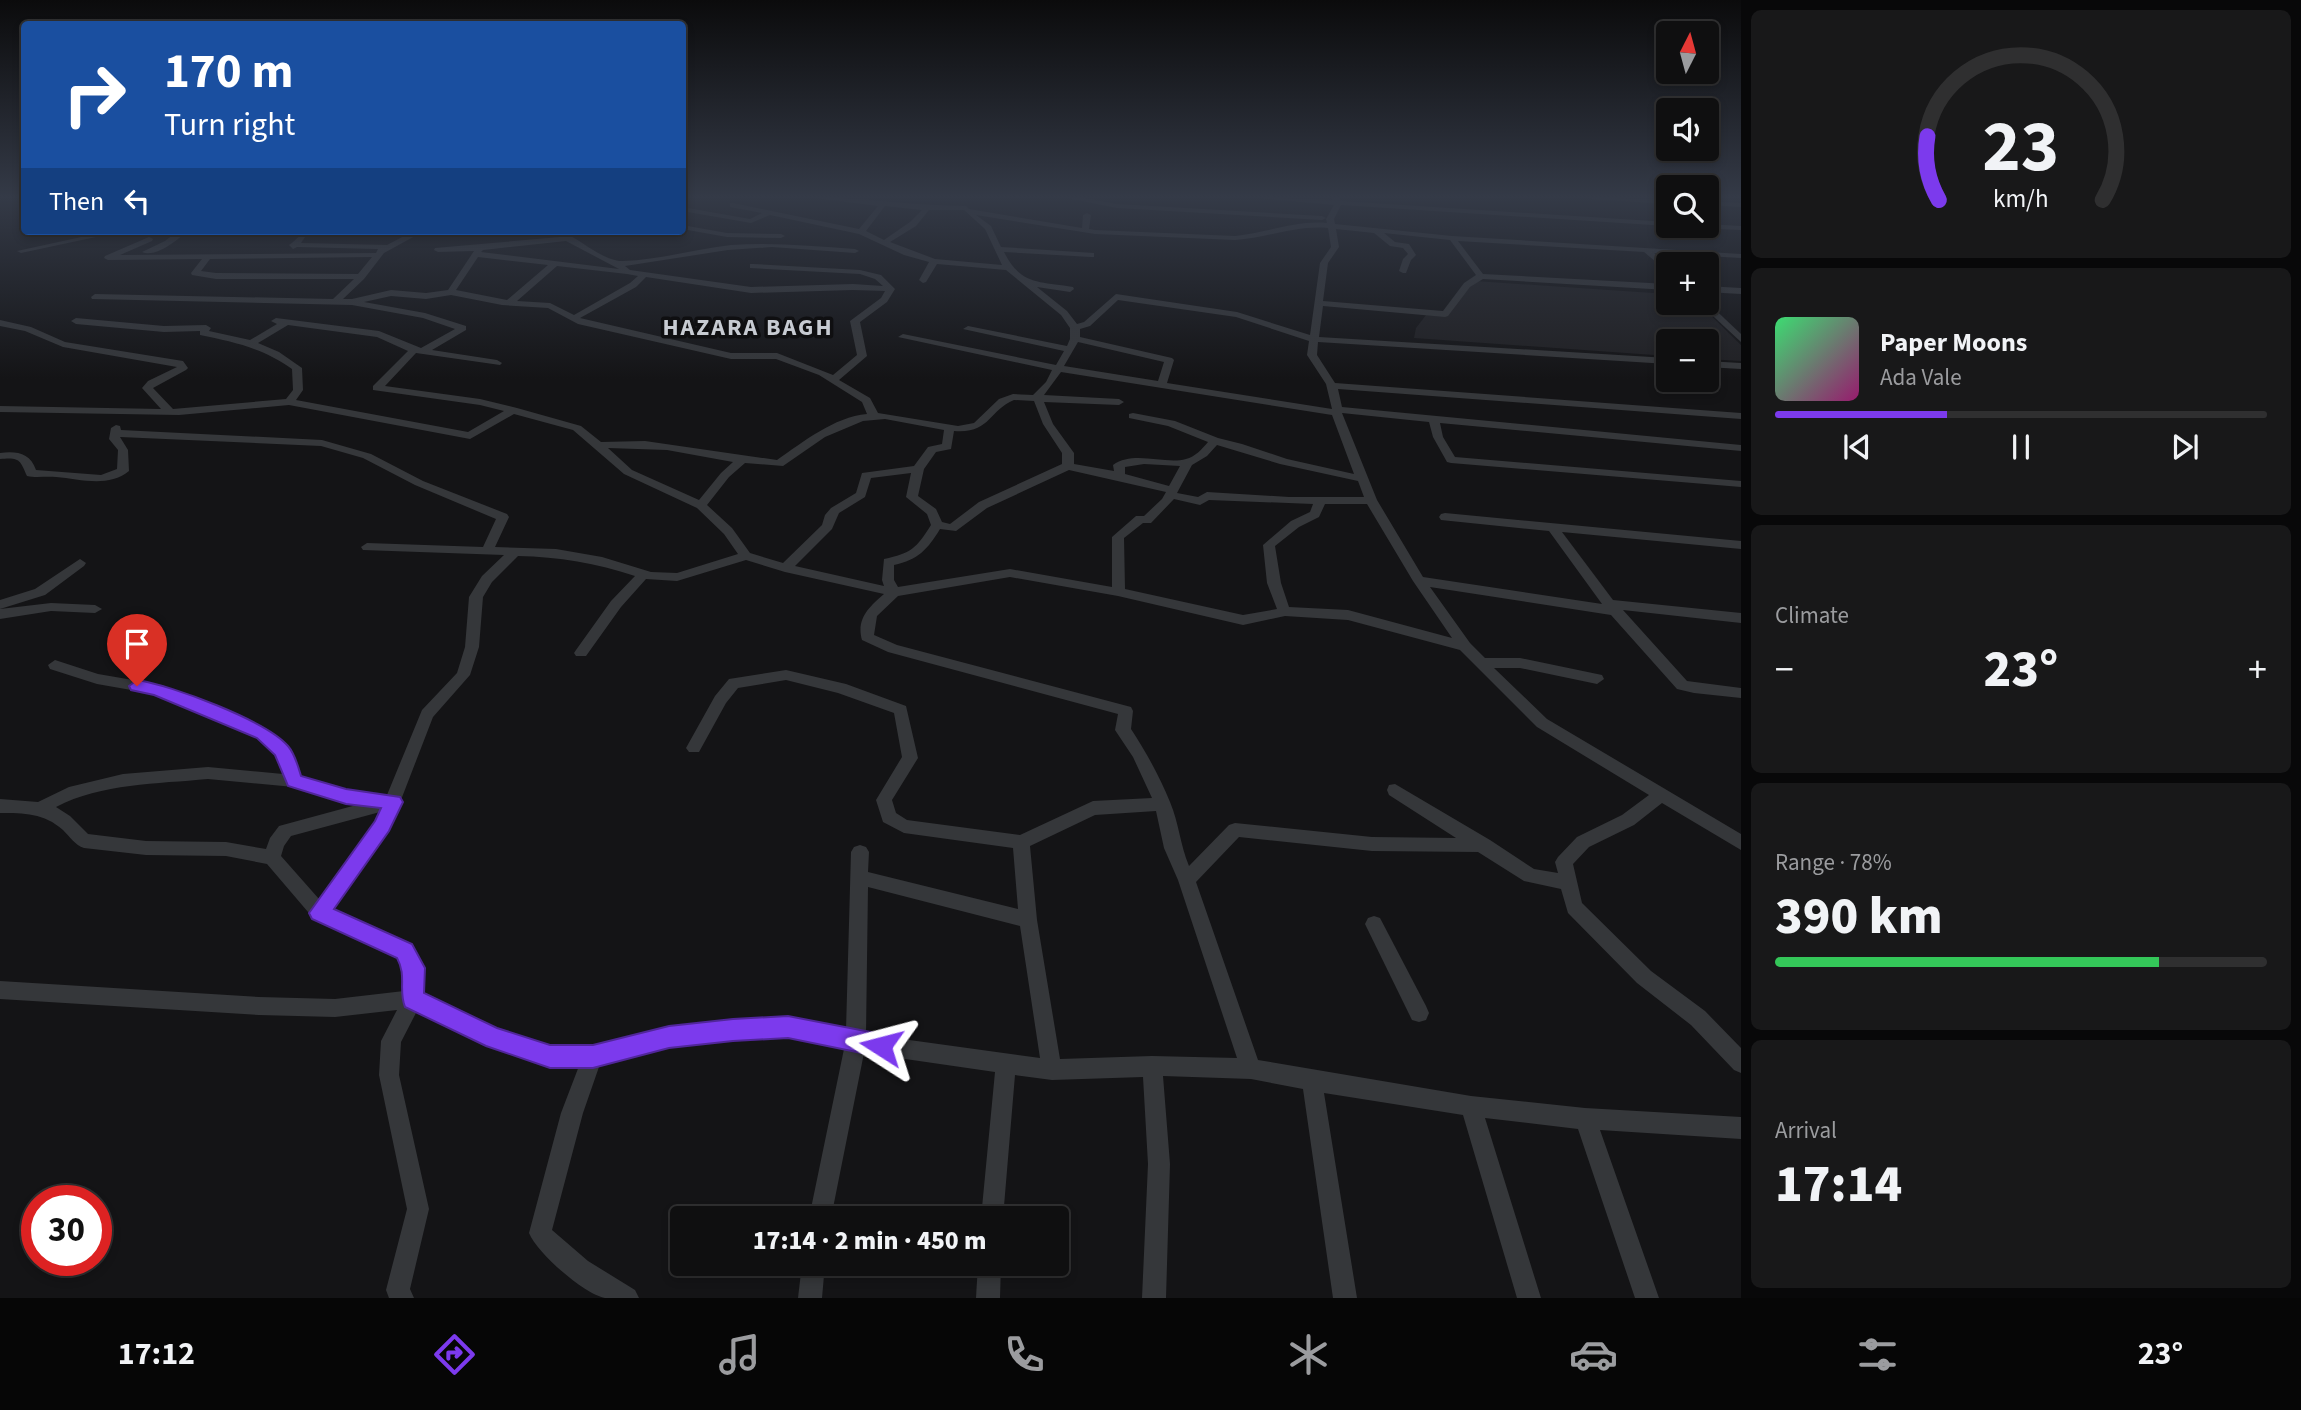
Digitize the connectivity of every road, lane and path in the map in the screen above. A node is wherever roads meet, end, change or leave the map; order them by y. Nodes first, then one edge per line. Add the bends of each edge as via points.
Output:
1 (202, 258) edge
2 (207, 258) junction
3 (216, 258) edge
4 (376, 258) edge
5 (474, 258) edge
6 (516, 258) edge
7 (604, 258) edge
8 (663, 258) edge
9 (855, 258) edge
10 (925, 258) edge
11 (1004, 258) edge
12 (1328, 258) edge
13 (1409, 258) edge
14 (1467, 258) edge
15 (934, 261) junction
16 (554, 264) junction
17 (619, 264) junction
18 (752, 266) dead end
19 (1008, 268) junction
20 (1403, 271) dead end
21 (627, 272) junction
22 (860, 272) junction
23 (644, 275) junction
24 (1481, 276) junction
25 (360, 277) junction
26 (923, 280) dead end
27 (1026, 283) junction
28 (1656, 286) edge
29 (891, 289) junction
30 (1070, 289) dead end
31 (1719, 290) edge
32 (1741, 291) edge
33 (451, 292) junction
34 (95, 297) dead end
35 (335, 302) junction
36 (352, 302) junction
37 (510, 302) junction
38 (1318, 303) junction
39 (1715, 315) edge
40 (574, 318) junction
41 (76, 321) dead end
42 (276, 321) dead end
43 (287, 322) junction
44 (0, 323) edge
45 (1075, 328) junction
46 (968, 329) dead end
47 (903, 337) dead end
48 (1075, 339) junction
49 (1313, 339) junction
50 (1741, 340) edge
51 (253, 342) junction
52 (1069, 349) junction
53 (419, 350) junction
54 (1656, 360) edge
55 (498, 363) dead end
56 (1719, 364) edge
57 (1741, 366) edge
58 (1057, 368) junction
59 (833, 380) junction
60 (1160, 386) junction
61 (1334, 386) junction
62 (1037, 397) junction
63 (289, 402) junction
64 (1119, 402) dead end
65 (0, 409) edge
66 (513, 410) junction
67 (170, 412) junction
68 (1337, 412) junction
69 (141, 413) junction
70 (873, 415) junction
71 (1133, 416) dead end
72 (1741, 416) edge
73 (1434, 421) junction
74 (949, 429) junction
75 (114, 433) junction
76 (1215, 441) junction
77 (600, 444) junction
78 (1741, 448) edge
79 (0, 456) edge
80 (743, 459) junction
81 (1187, 463) junction
82 (1068, 466) junction
83 (918, 468) junction
84 (1121, 476) junction
85 (1364, 479) junction
86 (1741, 484) edge
87 (1172, 492) junction
88 (1371, 500) junction
89 (1320, 502) junction
90 (701, 505) junction
91 (1445, 517) dead end
92 (936, 525) junction
93 (1552, 526) junction
94 (1741, 545) edge
95 (367, 547) dead end
96 (487, 551) junction
97 (514, 552) junction
98 (746, 556) junction
99 (80, 563) dead end
100 (785, 568) junction
101 (644, 574) junction
102 (1419, 581) junction
103 (894, 592) junction
104 (1118, 592) junction
105 (0, 605) edge
106 (1614, 608) junction
107 (95, 609) dead end
108 (1283, 611) junction
109 (0, 614) edge
110 (1741, 618) edge
111 (1465, 646) junction
112 (581, 653) dead end
113 (1482, 663) junction
114 (55, 665) dead end
115 (1597, 679) dead end
116 (1741, 693) edge
117 (694, 748) dead end
118 (294, 781) junction
119 (1395, 790) dead end
120 (1660, 796) junction
121 (393, 802) junction
122 (1163, 804) junction
123 (0, 806) edge
124 (42, 807) junction
125 (1021, 842) junction
126 (1741, 843) edge
127 (1484, 845) junction
128 (860, 852) dead end
129 (272, 858) junction
130 (859, 877) junction
131 (1187, 880) junction
132 (1567, 882) junction
133 (320, 913) junction
134 (1028, 920) junction
135 (1374, 924) dead end
136 (0, 990) edge
137 (413, 999) junction
138 (1419, 1013) dead end
139 (856, 1042) junction
140 (593, 1056) junction
141 (1006, 1062) junction
142 (1741, 1063) edge
143 (1152, 1066) junction
144 (1251, 1069) junction
145 (1052, 1070) junction
146 (1312, 1082) junction
147 (1471, 1105) junction
148 (1585, 1119) junction
149 (1741, 1128) edge
150 (822, 1206) edge
151 (993, 1206) edge
152 (813, 1276) edge
153 (989, 1276) edge
154 (402, 1298) edge
155 (627, 1298) edge
156 (810, 1298) edge
157 (988, 1298) edge
158 (1154, 1298) edge
159 (1345, 1298) edge
160 (1529, 1298) edge
161 (1647, 1298) edge

1 - 2 street
2 - 3 street
2 - 25 street via 195,273
4 - 25 street
5 - 33 street
6 - 16 street
7 - 17 street
8 - 17 street
9 - 22 street via 853,265
10 - 15 street
11 - 19 street
12 - 38 street
13 - 20 street
14 - 24 street
15 - 19 street
15 - 26 street
16 - 21 street
16 - 37 street
17 - 21 street
18 - 22 street
19 - 27 street
21 - 23 street
22 - 29 street via 878,277
23 - 29 street via 751,290
23 - 40 street
24 - 28 street
24 - 38 street via 1467,285 1445,314
25 - 35 street
27 - 30 street
27 - 45 street via 1064,313
29 - 59 street via 884,300 855,321 862,356
31 - 32 street
33 - 36 street via 426,296 391,293
33 - 37 street
34 - 35 street
35 - 36 street
36 - 53 street via 463,328
37 - 40 street via 550,306
38 - 49 street
39 - 50 street
40 - 59 street via 731,356 777,356
41 - 51 street via 206,328 203,333
42 - 43 street
43 - 51 street
43 - 53 street via 379,334
44 - 67 street via 62,344 180,363 183,368 147,388
45 - 48 street
45 - 49 street via 1087,324 1116,298 1237,315
46 - 52 street
47 - 58 street
48 - 52 street
48 - 60 street via 1169,360
49 - 54 street
49 - 61 street via 1312,355
51 - 63 street via 297,368 298,390
52 - 58 street
53 - 55 street
53 - 66 street via 377,388
56 - 57 street
58 - 60 street
58 - 62 street
59 - 70 street via 866,400
60 - 68 street
61 - 68 street
61 - 72 street
62 - 64 street
62 - 74 street via 1013,397 977,426
62 - 82 street via 1068,453
63 - 66 street via 470,436
63 - 67 street
65 - 69 street
66 - 77 street via 577,428
67 - 69 street
68 - 73 street
68 - 85 street
69 - 75 street via 123,421
70 - 74 street
70 - 80 street via 821,435 779,464
71 - 76 street via 1171,423
73 - 78 street
73 - 86 street via 1451,460
74 - 83 street via 947,447 932,449
75 - 79 street via 122,450 123,471 105,478 54,471 31,474 31,465 20,455
75 - 96 street via 302,441 359,454 503,517
76 - 81 street
76 - 85 street
77 - 80 street via 684,447
77 - 90 street via 628,472
80 - 90 street
81 - 84 street via 1119,465
81 - 87 street
82 - 84 street
82 - 92 street via 983,505 952,528
83 - 92 street via 912,497 932,512
83 - 100 street via 866,475 861,495 837,507 828,517 828,526
84 - 87 street
85 - 88 street
87 - 89 street via 1200,502 1207,496
87 - 104 street via 1147,520 1140,520 1118,537
88 - 89 street
88 - 102 street
89 - 108 street via 1315,514 1269,545
90 - 98 street
91 - 93 street
92 - 103 street via 919,553 888,562 888,580
93 - 94 street
93 - 106 street
95 - 96 street
96 - 97 street
97 - 101 street via 556,553
97 - 121 street via 476,597 472,647 463,675 427,714
98 - 100 street
98 - 101 street via 677,577
99 - 105 street via 40,592
100 - 103 street
101 - 112 street via 615,604
102 - 106 street
102 - 111 street
103 - 104 street via 1010,573
103 - 122 street via 870,614 867,637 892,649 1126,711 1123,730
104 - 108 street via 1243,620
106 - 110 street
106 - 116 street via 1682,685
107 - 109 street via 51,607
108 - 111 street via 1348,615
111 - 113 street
113 - 115 street via 1520,663
113 - 120 street via 1542,723
114 - 118 street via 97,679 157,689 263,734 283,751
117 - 125 street via 734,683 786,675 841,688 901,710 910,758 884,800 889,817 904,826
118 - 121 street via 346,796
118 - 124 street via 208,773 123,780 69,793
119 - 127 street
120 - 126 street
120 - 132 street via 1628,820 1583,842 1564,862
121 - 129 street via 285,831
121 - 133 street via 383,826
122 - 125 street via 1093,808
122 - 131 street via 1173,848
123 - 124 street
124 - 129 street via 69,824 84,841 146,848 226,849
125 - 134 street
127 - 131 street via 1372,844 1235,830
127 - 132 street via 1530,876
128 - 130 street
129 - 133 street
130 - 134 street
130 - 139 street
131 - 144 street
132 - 142 street via 1574,907 1644,977 1698,1018
133 - 137 street via 405,951 414,968
134 - 145 street
135 - 138 street
136 - 137 street via 323,1007
137 - 140 street via 494,1038 550,1057
137 - 154 street via 391,1041 389,1075 418,1209 398,1290
139 - 140 street via 788,1027 669,1037
139 - 141 street
139 - 150 street
140 - 155 street via 572,1113 540,1233 587,1275
141 - 145 street
141 - 151 street
143 - 144 street
143 - 145 street
143 - 158 street via 1160,1164
144 - 146 street
146 - 147 street
146 - 159 street
147 - 148 street
147 - 160 street
148 - 149 street
148 - 161 street
152 - 156 street
153 - 157 street

